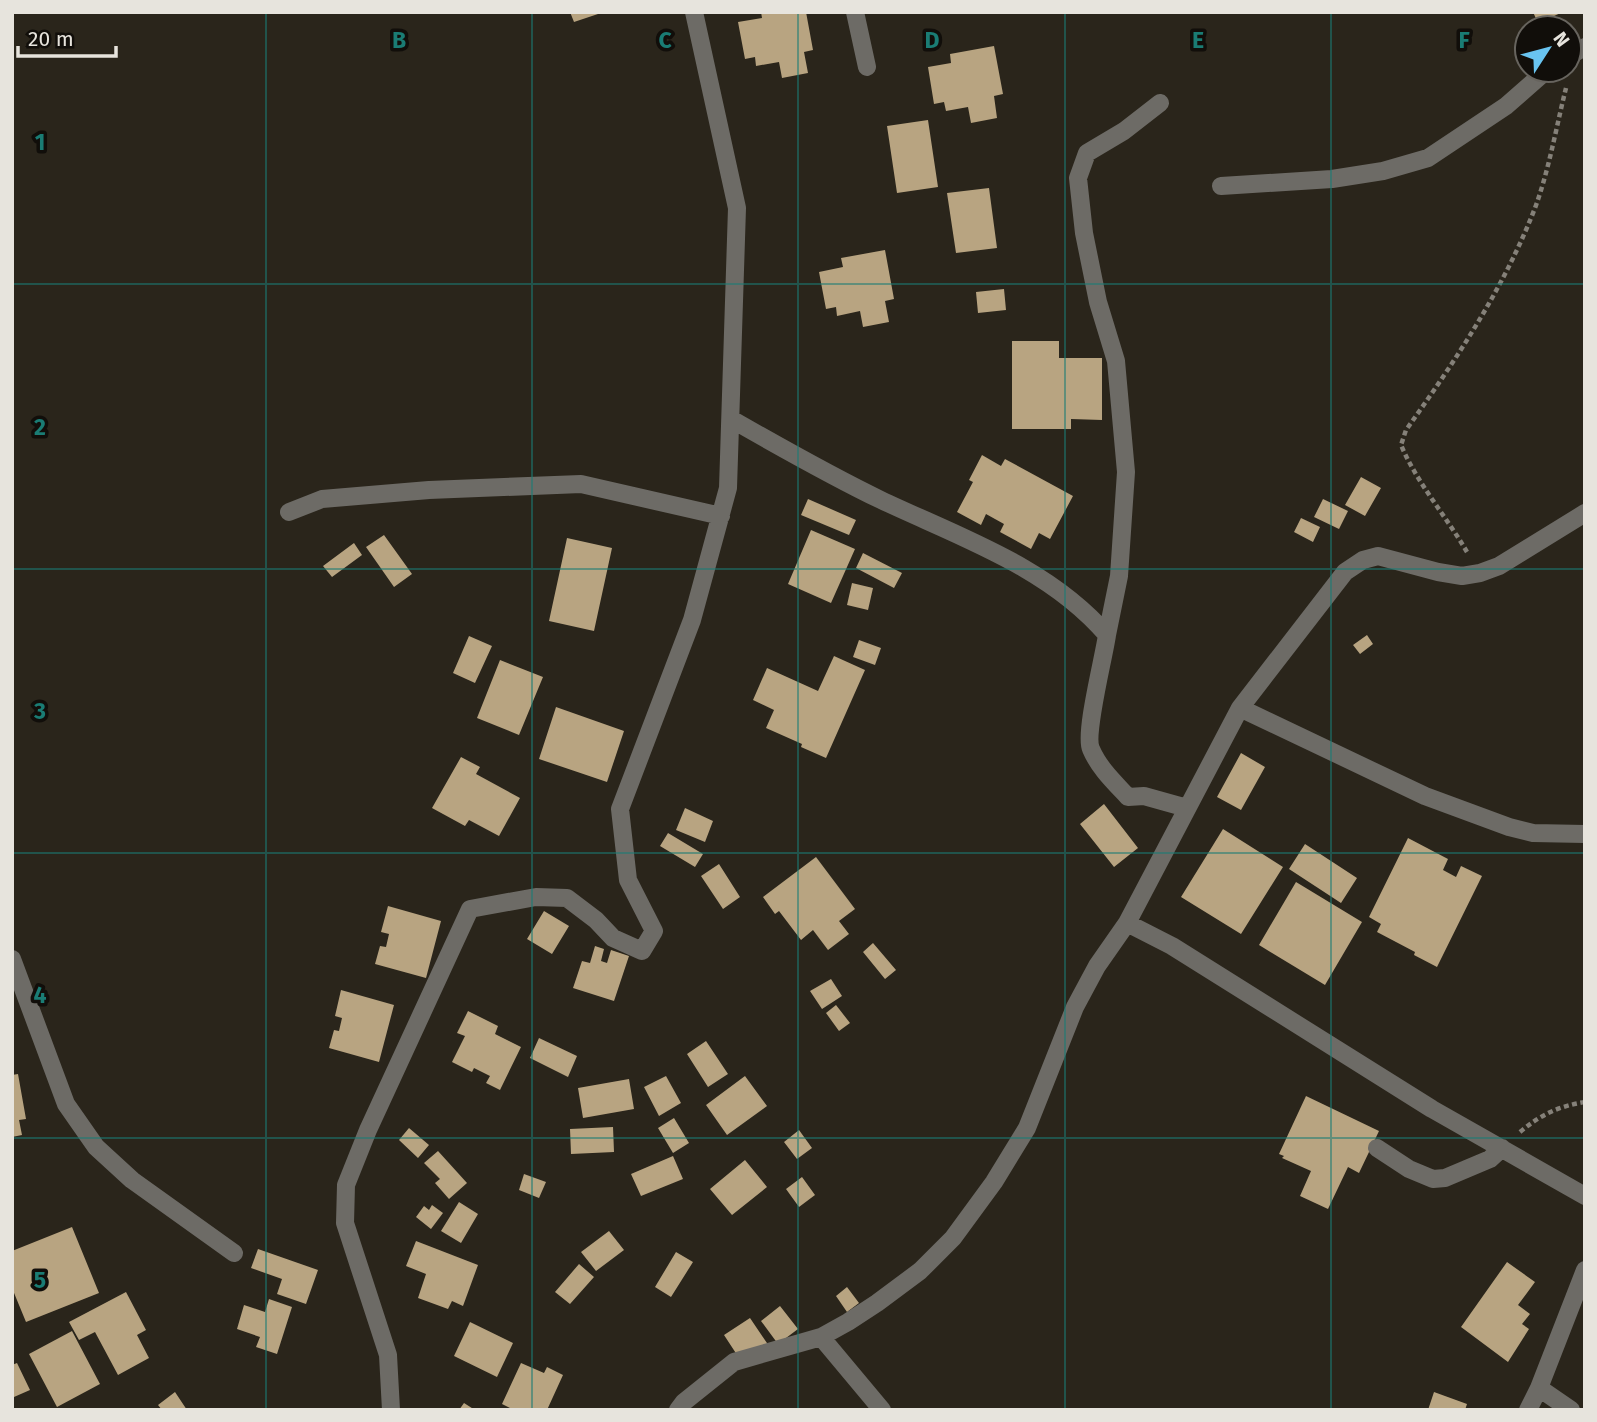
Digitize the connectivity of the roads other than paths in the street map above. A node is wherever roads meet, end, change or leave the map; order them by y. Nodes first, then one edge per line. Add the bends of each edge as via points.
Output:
1 (694, 12) edge
2 (855, 12) edge
3 (867, 67) dead end
4 (1531, 84) edge
5 (1160, 103) dead end
6 (1221, 186) dead end
7 (731, 419) junction
8 (289, 512) dead end
9 (1585, 513) edge
10 (721, 516) junction
11 (1107, 635) junction
12 (1240, 708) junction
13 (1187, 808) junction
14 (1585, 834) edge
15 (1127, 923) junction
16 (12, 959) edge
17 (1377, 1148) dead end
18 (1502, 1149) junction
19 (1585, 1196) edge
20 (234, 1252) dead end
21 (1585, 1270) edge
22 (821, 1337) junction
23 (1539, 1388) junction
24 (391, 1410) edge
25 (678, 1410) edge
26 (882, 1410) edge
27 (1528, 1410) edge
28 (1571, 1410) edge

1 - 7 street via 737,208
2 - 3 street
4 - 6 street via 1429,158 1332,179
5 - 11 street via 1087,153 1078,178 1098,302 1116,361 1126,472 1119,576
7 - 10 street via 728,488
7 - 11 street via 878,499 1014,562 1088,613
8 - 10 street via 322,499 581,484
9 - 12 street via 1480,573 1462,576 1378,556 1363,560 1345,572
10 - 24 street via 692,620 620,809 628,880 654,931 642,951 613,937 567,898 536,897 470,909 346,1185 345,1223 388,1355
11 - 13 street via 1089,746 1102,769 1128,797 1144,796
12 - 13 street
12 - 14 street via 1426,796 1508,827 1533,833
13 - 15 street
15 - 18 street via 1172,946
15 - 22 street via 1075,1007 1027,1128 986,1194 953,1238 920,1271
16 - 20 street via 66,1104 96,1147 132,1180
17 - 18 street via 1433,1179 1490,1159
18 - 19 street
21 - 23 street
22 - 25 street via 734,1362
22 - 26 street
23 - 27 street
23 - 28 street

